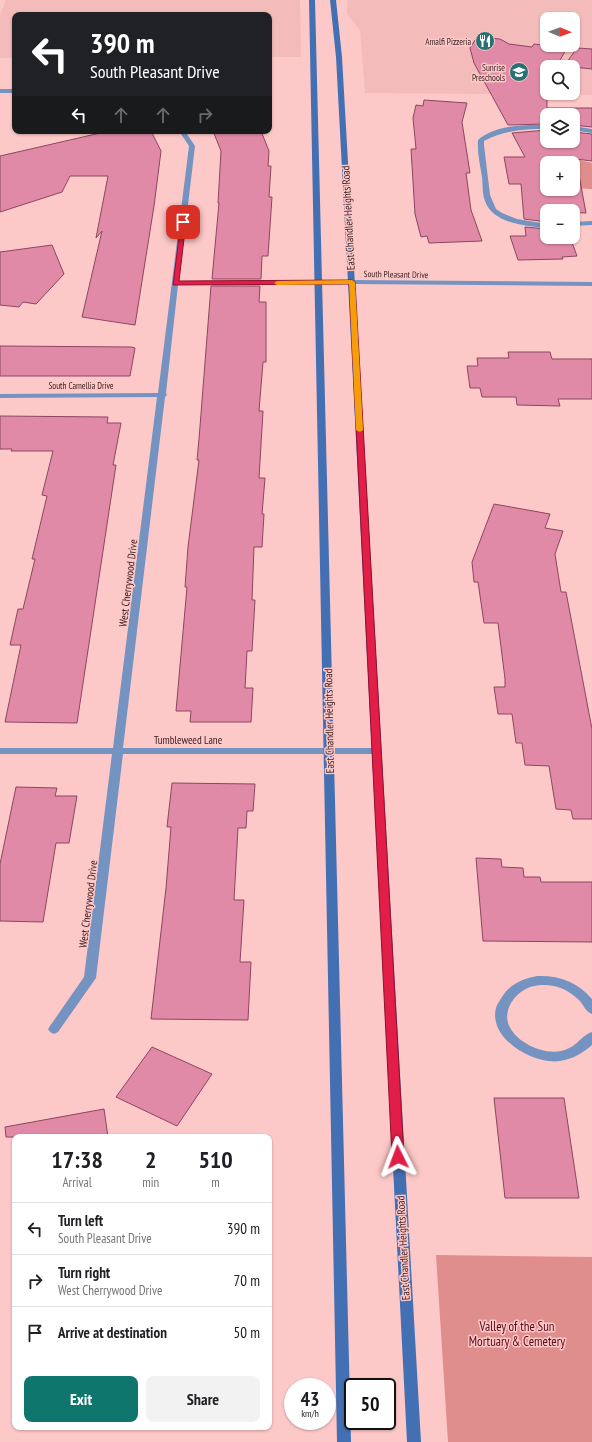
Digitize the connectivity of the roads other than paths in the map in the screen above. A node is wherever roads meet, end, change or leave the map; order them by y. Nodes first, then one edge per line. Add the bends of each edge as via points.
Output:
1 (312, 0) edge
2 (333, 0) edge
3 (0, 91) edge
4 (12, 91) edge
5 (540, 127) edge
6 (580, 129) edge
7 (592, 131) edge
8 (184, 134) edge
9 (592, 223) edge
10 (580, 224) edge
11 (540, 225) edge
12 (352, 282) junction
13 (176, 283) junction
14 (319, 283) junction
15 (592, 284) edge
16 (163, 395) junction
17 (0, 396) edge
18 (330, 751) junction
19 (376, 751) junction
20 (0, 752) edge
21 (119, 752) junction
22 (592, 1008) edge
23 (54, 1029) dead end
24 (592, 1037) edge
25 (344, 1442) edge
26 (414, 1442) edge

1 - 14 main road, East Chandler Heights Road
2 - 12 main road, East Chandler Heights Road
3 - 4 street
5 - 11 street via 497,131 481,140 480,152 490,205 499,214 521,222
6 - 7 street
8 - 13 street, West Cherrywood Drive via 192,146
9 - 10 street
12 - 14 street, South Pleasant Drive
12 - 15 street, South Pleasant Drive
12 - 19 main road, East Chandler Heights Road
13 - 14 street, South Pleasant Drive
13 - 16 street, West Cherrywood Drive
14 - 18 main road, East Chandler Heights Road
16 - 17 street, South Camellia Drive
16 - 21 street, West Cherrywood Drive
18 - 19 street, Tumbleweed Lane
18 - 21 street, Tumbleweed Lane
18 - 25 main road, East Chandler Heights Road
19 - 26 main road, East Chandler Heights Road
20 - 21 street, Tumbleweed Lane
21 - 23 street, West Cherrywood Drive via 90,978
22 - 24 street via 579,992 566,985 539,981 526,983 515,989 506,997 501,1008 502,1021 507,1033 516,1044 529,1052 561,1056 587,1045

